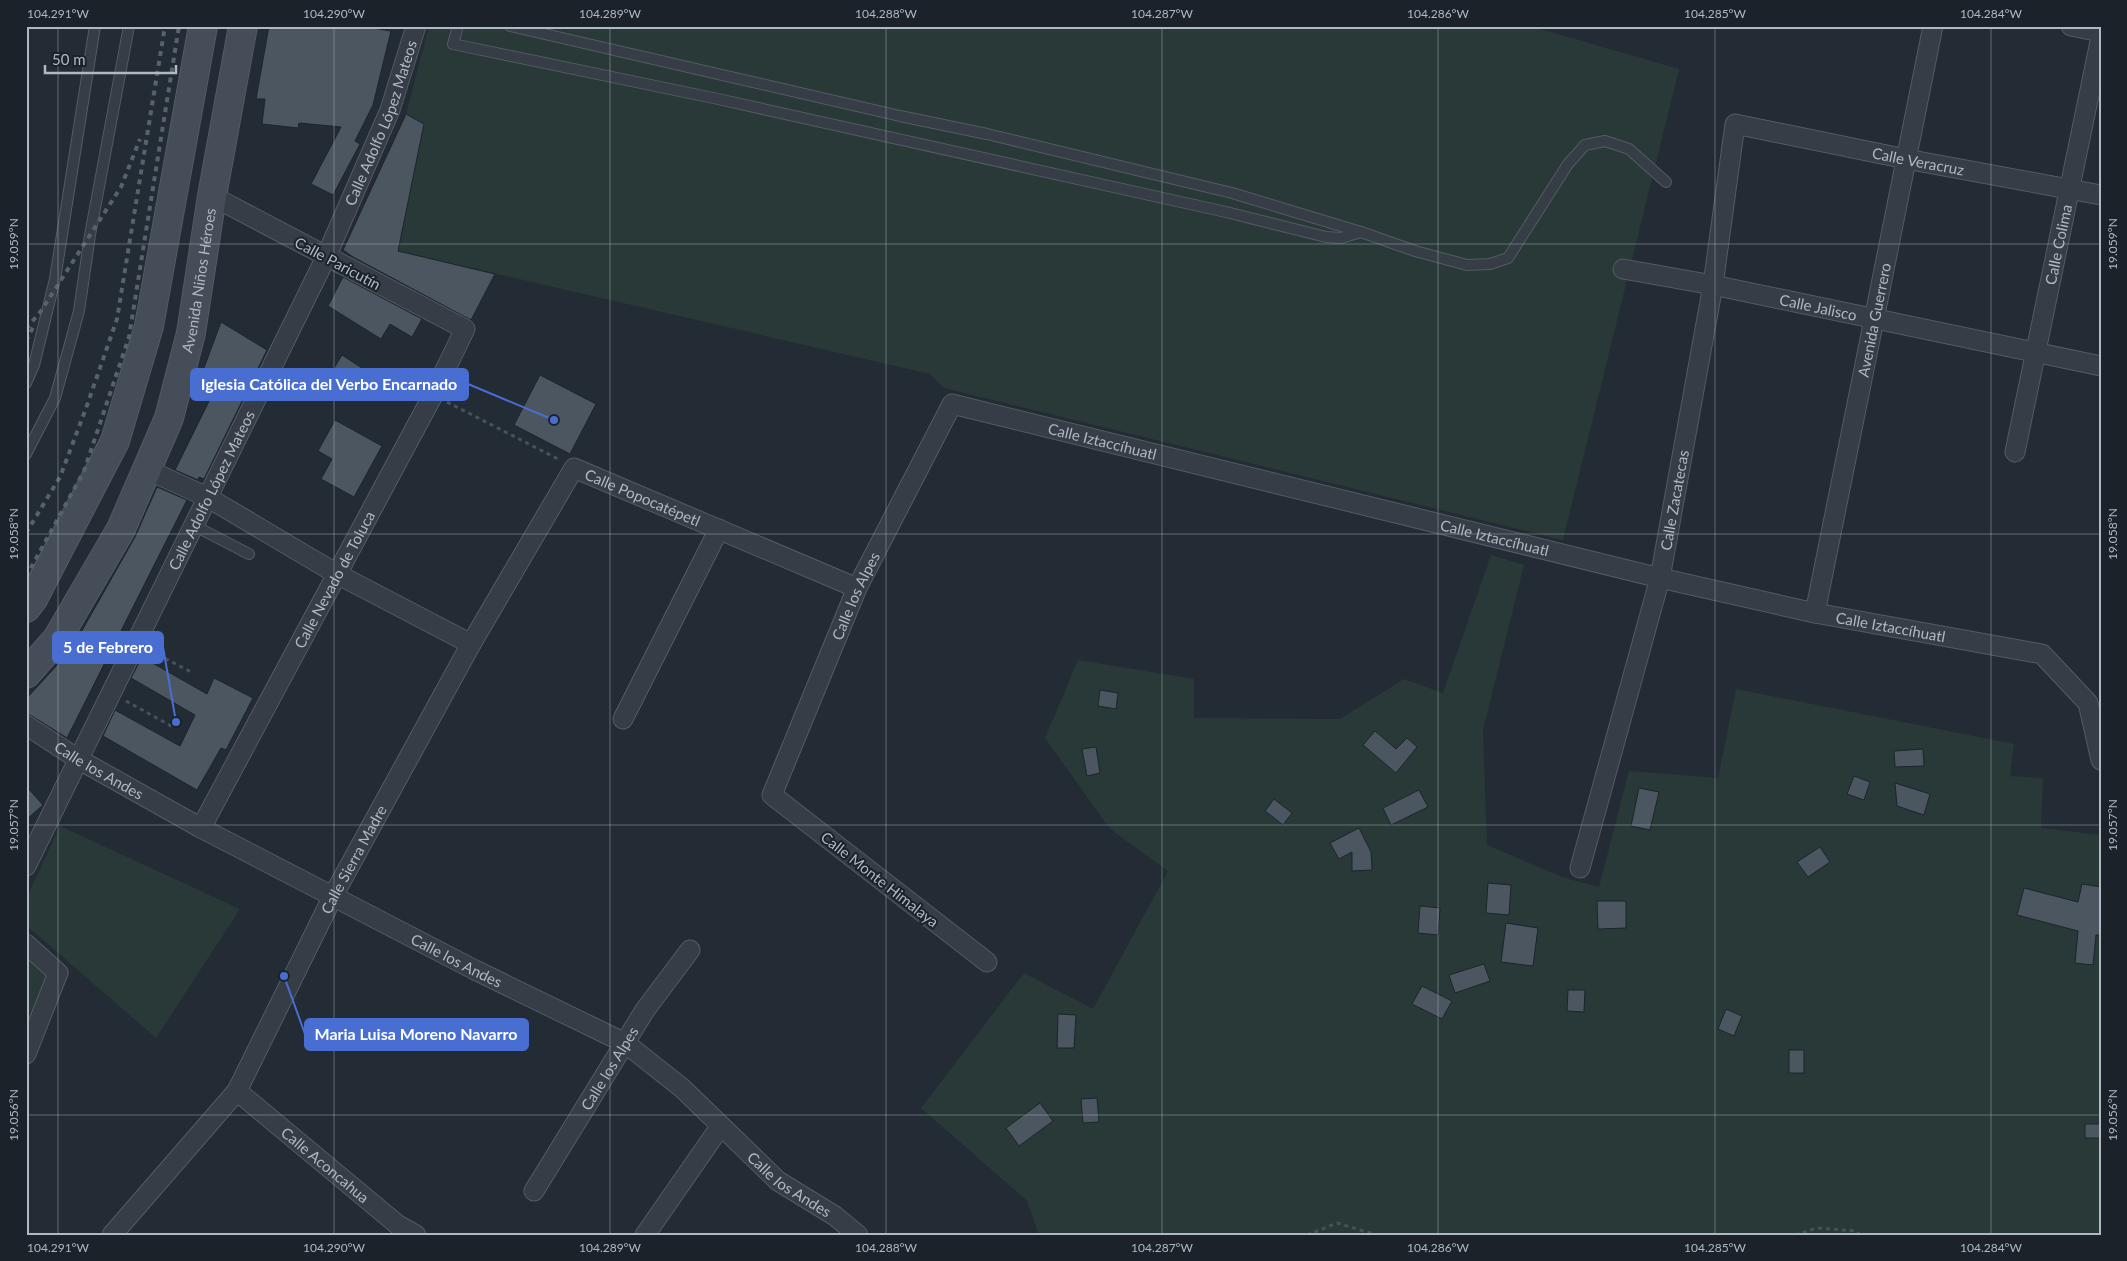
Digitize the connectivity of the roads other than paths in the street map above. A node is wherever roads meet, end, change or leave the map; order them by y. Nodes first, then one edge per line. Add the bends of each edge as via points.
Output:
1 (95, 26) edge
2 (129, 26) edge
3 (203, 26) edge
4 (243, 26) edge
5 (416, 26) edge
6 (458, 26) edge
7 (510, 26) edge
8 (1933, 26) edge
9 (2070, 26) edge
10 (2101, 32) edge
11 (2101, 37) edge
12 (1735, 124) joint
13 (1906, 159) junction
14 (1666, 182) dead end
15 (2069, 188) junction
16 (2101, 194) edge
17 (212, 196) junction
18 (1361, 232) junction
19 (326, 257) junction
20 (1623, 269) dead end
21 (1713, 285) junction
22 (1874, 318) junction
23 (465, 329) joint
24 (2035, 352) junction
25 (2101, 366) edge
26 (26, 383) edge
27 (952, 404) joint
28 (2015, 452) dead end
29 (26, 454) edge
30 (574, 468) joint
31 (146, 469) junction
32 (207, 497) junction
33 (193, 525) junction
34 (719, 529) junction
35 (248, 554) dead end
36 (337, 574) junction
37 (1660, 578) junction
38 (857, 588) junction
39 (26, 608) edge
40 (1814, 613) junction
41 (471, 644) junction
42 (26, 674) edge
43 (623, 719) dead end
44 (26, 725) edge
45 (78, 759) junction
46 (2101, 760) edge
47 (772, 795) joint
48 (201, 828) junction
49 (26, 866) edge
50 (1580, 868) dead end
51 (333, 896) junction
52 (26, 944) edge
53 (690, 950) dead end
54 (987, 962) dead end
55 (625, 1043) junction
56 (26, 1054) edge
57 (237, 1091) junction
58 (720, 1127) junction
59 (534, 1191) dead end
60 (115, 1234) edge
61 (416, 1235) edge
62 (645, 1235) edge
63 (858, 1235) edge

1 - 26 lane via 55,279 34,365
2 - 29 lane via 79,311 55,398
3 - 39 main road via 149,326 115,441
4 - 17 main road, Avenida Niños Héroes
5 - 19 street, Calle Adolfo López Mateos via 390,110
6 - 18 lane via 453,44 461,46 747,106 1326,237 1341,238
7 - 18 lane via 1232,193
8 - 13 street, Avenida Guerrero
9 - 10 street
11 - 15 street, Calle Colima
12 - 13 street, Calle Veracruz
12 - 21 street, Calle Zacatecas
13 - 15 street, Calle Veracruz
13 - 22 street, Avenida Guerrero
14 - 18 lane via 1629,149 1605,140 1585,145 1568,164 1508,258 1490,264 1467,265
15 - 16 street, Calle Veracruz
15 - 24 street, Calle Colima
17 - 19 street, Calle Paricutín
17 - 31 main road, Avenida Niños Héroes via 191,333 169,418
19 - 23 street, Calle Paricutín
19 - 32 street, Calle Adolfo López Mateos
20 - 21 street, Calle Jalisco
21 - 22 street, Calle Jalisco
21 - 37 street, Calle Zacatecas
22 - 24 street, Calle Jalisco
22 - 40 street, Avenida Guerrero
23 - 36 street, Calle Nevado de Toluca
24 - 25 street, Calle Jalisco
24 - 28 street, Calle Colima
27 - 37 street, Calle Iztaccíhuatl
27 - 38 street, Calle los Alpes
30 - 34 street, Calle Popocatépetl
30 - 41 street, Calle Sierra Madre
31 - 32 street
31 - 42 main road, Avenida Niños Héroes via 121,529 57,640
32 - 33 street, Calle Adolfo López Mateos
32 - 36 street
33 - 35 lane
33 - 45 street, Calle Adolfo López Mateos
34 - 38 street, Calle Popocatépetl
34 - 43 street
36 - 41 street
36 - 48 street, Calle Nevado de Toluca
37 - 40 street, Calle Iztaccíhuatl
37 - 50 street, Calle Zacatecas
38 - 47 street, Calle los Alpes
40 - 46 street, Calle Iztaccíhuatl via 2042,654 2088,703
41 - 51 street, Calle Sierra Madre
44 - 45 street, Calle los Andes
45 - 48 street, Calle los Andes
45 - 49 street, Calle Adolfo López Mateos
47 - 54 street, Calle Monte Himalaya
48 - 51 street, Calle los Andes
51 - 55 street, Calle los Andes
51 - 57 street, Calle Sierra Madre
52 - 56 street via 58,972
53 - 55 street, Calle los Alpes via 645,1010
55 - 58 street, Calle los Andes via 682,1088
55 - 59 street, Calle los Alpes
57 - 60 street, Calle Sierra Madre
57 - 61 street, Calle Aconcahua via 391,1219
58 - 62 street
58 - 63 street, Calle los Andes via 778,1181 835,1216

